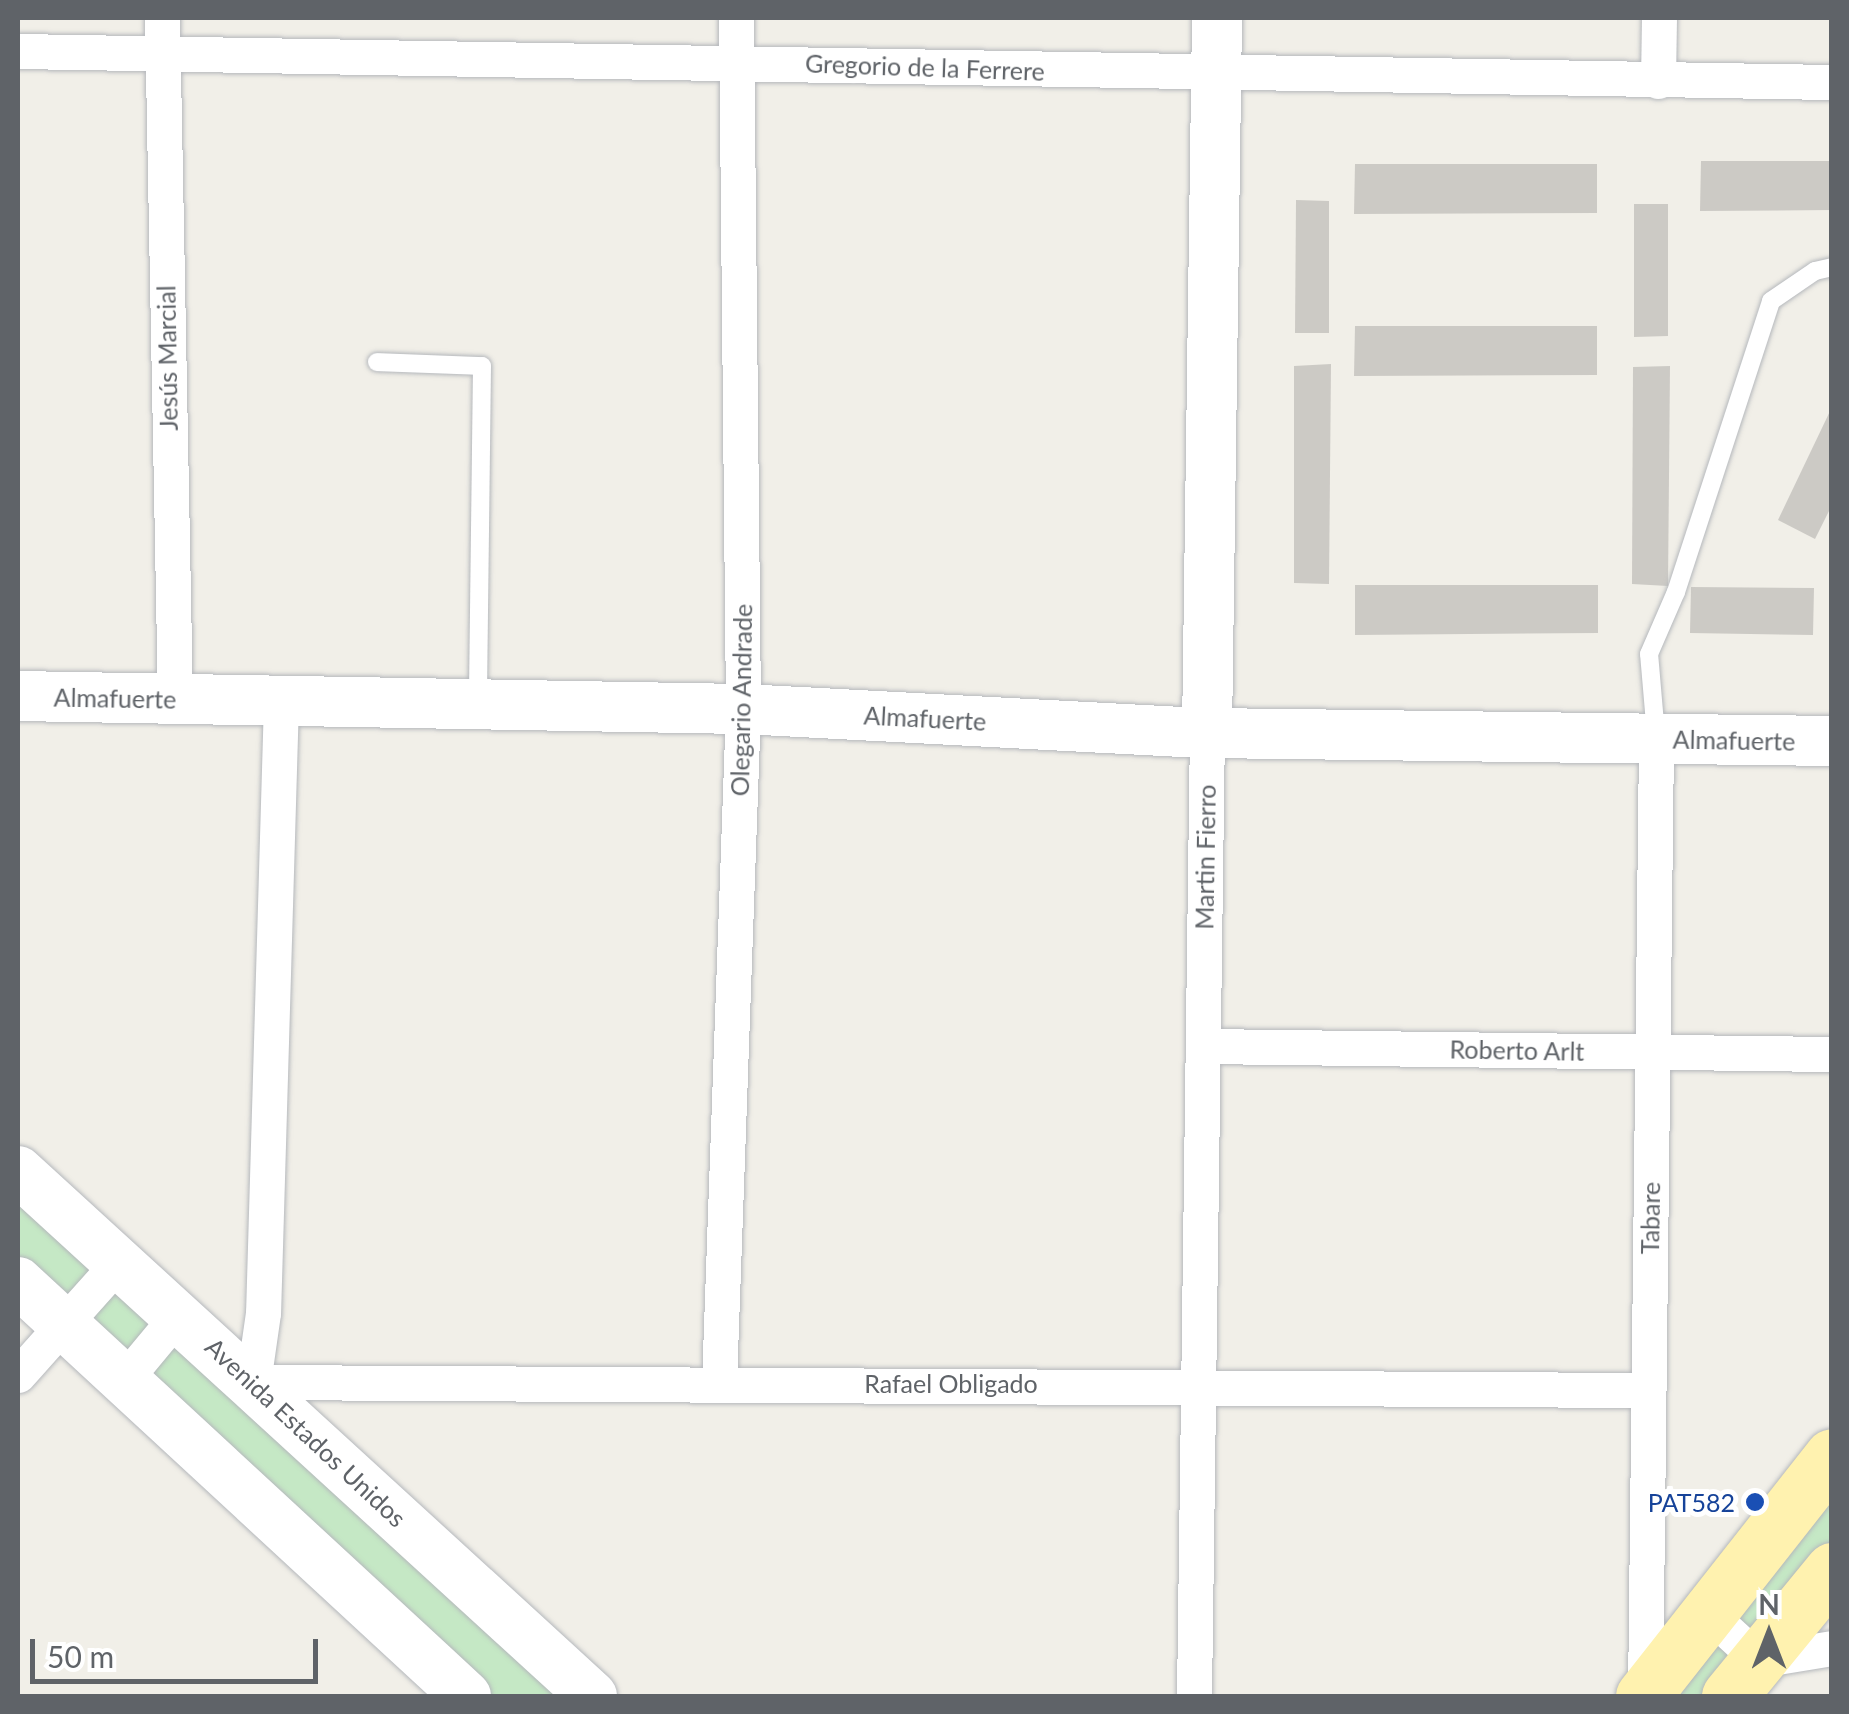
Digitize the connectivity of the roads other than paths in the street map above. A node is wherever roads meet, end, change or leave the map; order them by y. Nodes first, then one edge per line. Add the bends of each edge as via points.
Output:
1 (162, 18) edge
2 (736, 18) edge
3 (1217, 18) edge
4 (1659, 18) edge
5 (18, 52) edge
6 (161, 55) junction
7 (736, 62) junction
8 (1216, 75) junction
9 (1658, 81) junction
10 (1832, 82) edge
11 (1832, 267) edge
12 (377, 362) dead end
13 (18, 696) edge
14 (174, 699) junction
15 (281, 701) junction
16 (478, 704) junction
17 (743, 709) junction
18 (1207, 733) junction
19 (1656, 738) junction
20 (1832, 741) edge
21 (1203, 1046) junction
22 (1652, 1052) junction
23 (1832, 1054) edge
24 (18, 1171) edge
25 (119, 1262) junction
26 (18, 1282) edge
27 (178, 1315) junction
28 (64, 1325) junction
29 (18, 1375) edge
30 (124, 1380) junction
31 (253, 1382) junction
32 (719, 1382) junction
33 (1198, 1384) junction
34 (1648, 1390) junction
35 (1832, 1456) edge
36 (1832, 1570) edge
37 (1707, 1612) junction
38 (1832, 1648) edge
39 (1744, 1678) edge
40 (466, 1696) edge
41 (592, 1696) edge
42 (1194, 1696) edge
43 (1644, 1696) edge

1 - 6 street, Jesús Marcial
2 - 7 street, Olegario Andrade
3 - 8 street, Martin Fierro
4 - 9 street
5 - 6 street, Gregorio de la Ferrere
6 - 7 street, Gregorio de la Ferrere
6 - 14 street, Jesús Marcial
7 - 8 street, Gregorio de la Ferrere
7 - 17 street, Olegario Andrade
8 - 9 street, Gregorio de la Ferrere
8 - 18 street, Martin Fierro
9 - 10 street, Gregorio de la Ferrere
11 - 19 lane via 1771,301 1650,654
12 - 16 lane via 482,366
13 - 14 street, Almafuerte
14 - 15 street, Almafuerte
15 - 16 street, Almafuerte
15 - 31 street via 263,1313
16 - 17 street, Almafuerte
17 - 18 street, Almafuerte
17 - 32 street, Olegario Andrade
18 - 19 street, Almafuerte
18 - 21 street, Martin Fierro
19 - 20 street, Almafuerte
19 - 22 street, Tabare
21 - 22 street, Roberto Arlt
21 - 33 street, Martin Fierro
22 - 23 street, Roberto Arlt
22 - 34 street, Tabare
24 - 25 street, Avenida Estados Unidos
25 - 27 street, Avenida Estados Unidos
25 - 28 street
26 - 28 street
27 - 30 street
27 - 31 street, Avenida Estados Unidos
28 - 29 street
28 - 30 street
30 - 40 street
31 - 32 street, Rafael Obligado
31 - 41 street, Avenida Estados Unidos
32 - 33 street, Rafael Obligado
33 - 34 street, Rafael Obligado
33 - 42 street, Martin Fierro
34 - 43 street, Tabare
35 - 37 main road
36 - 39 main road
37 - 39 street
37 - 43 main road
38 - 39 street

